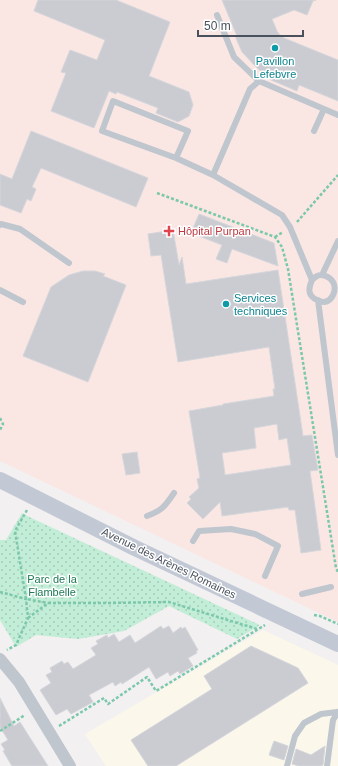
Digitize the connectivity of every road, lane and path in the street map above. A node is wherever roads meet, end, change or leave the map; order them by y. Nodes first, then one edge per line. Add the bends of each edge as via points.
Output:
1 (217, 15) dead end
2 (259, 81) junction
3 (324, 109) junction
4 (338, 115) edge
5 (314, 131) dead end
6 (176, 158) junction
7 (338, 174) edge
8 (213, 175) junction
9 (156, 193) dead end
10 (0, 225) edge
11 (290, 227) junction
12 (276, 237) junction
13 (338, 241) edge
14 (69, 263) dead end
15 (322, 275) junction
16 (312, 280) junction
17 (0, 290) edge
18 (318, 300) junction
19 (23, 302) dead end
20 (0, 418) edge
21 (0, 430) edge
22 (338, 452) edge
23 (0, 480) edge
24 (174, 493) dead end
25 (27, 510) dead end
26 (147, 516) dead end
27 (194, 541) dead end
28 (338, 572) edge
29 (265, 576) dead end
30 (331, 588) dead end
31 (0, 592) edge
32 (302, 594) dead end
33 (26, 599) junction
34 (48, 603) junction
35 (28, 618) junction
36 (267, 624) dead end
37 (257, 630) junction
38 (338, 644) edge
39 (2, 655) edge
40 (35, 709) junction
41 (338, 712) edge
42 (0, 731) edge
43 (50, 732) junction
44 (70, 766) edge
45 (287, 766) edge
46 (327, 766) edge

1 - 2 lane via 234,57
2 - 3 lane
2 - 8 lane via 250,89
3 - 4 lane
3 - 5 lane
6 - 6 lane via 102,131 113,101 188,131
6 - 8 lane
7 - 11 path via 298,222
8 - 11 lane via 282,214
9 - 12 path
10 - 14 lane via 20,229
11 - 12 path
11 - 16 lane
12 - 28 path via 282,247 288,269
13 - 15 lane
15 - 16 lane
15 - 18 lane via 331,279 335,290 330,299 324,302
16 - 18 lane via 309,293
17 - 19 lane
18 - 22 lane
20 - 21 path via 3,424
23 - 38 main road, Avenue des Arènes Romaines via 135,548
24 - 26 lane via 164,508
25 - 33 path via 15,531
27 - 29 lane via 199,531 231,529 255,534 278,546
30 - 32 lane
31 - 33 path
33 - 34 path
33 - 35 path
34 - 35 path
34 - 37 path via 169,602
35 - 39 path via 16,645
36 - 37 path
37 - 43 path via 156,691 147,677 108,704 104,698
39 - 40 street
40 - 42 path
40 - 43 street
41 - 45 lane via 321,714 304,723 295,736
41 - 46 lane via 333,720
43 - 44 street

